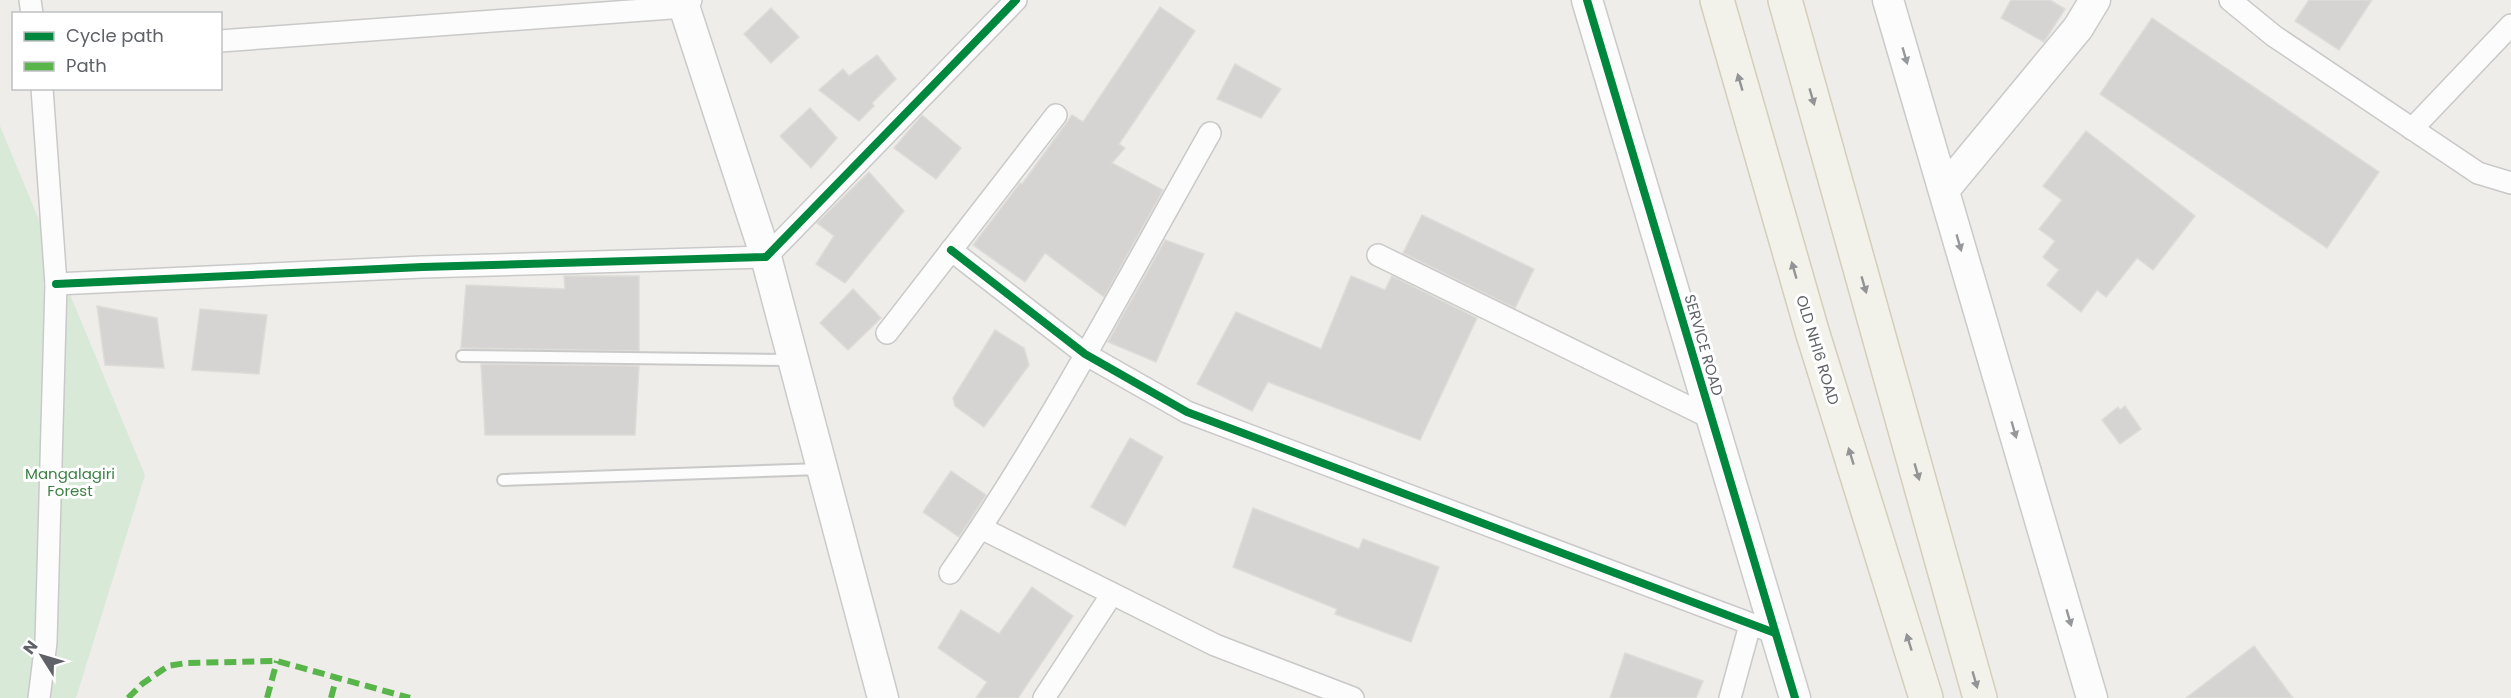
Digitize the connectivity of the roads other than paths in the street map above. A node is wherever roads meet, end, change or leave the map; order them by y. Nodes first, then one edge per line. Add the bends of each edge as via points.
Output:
1 (1016, 0) edge
2 (1587, 0) edge
3 (1717, 0) edge
4 (1785, 0) edge
5 (1888, 0) edge
6 (2096, 0) edge
7 (2230, 0) edge
8 (686, 2) edge
9 (2511, 25) edge
10 (222, 41) edge
11 (42, 90) edge
12 (1056, 115) dead end
13 (2412, 129) junction
14 (1210, 133) dead end
15 (2511, 183) edge
16 (1944, 190) junction
17 (951, 250) junction
18 (1378, 255) dead end
19 (766, 256) junction
20 (56, 284) junction
21 (887, 333) dead end
22 (1085, 354) junction
23 (462, 356) dead end
24 (794, 360) junction
25 (1711, 418) junction
26 (822, 469) junction
27 (503, 480) dead end
28 (981, 528) junction
29 (950, 573) dead end
30 (1112, 594) junction
31 (1762, 629) junction
32 (39, 698) edge
33 (883, 698) edge
34 (1044, 698) edge
35 (1353, 698) edge
36 (1730, 698) edge
37 (1795, 698) edge
38 (1926, 698) edge
39 (1980, 698) edge
40 (2092, 698) edge

1 - 19 street
2 - 25 street, SERVICE ROAD
38 -> 3 main road, OLD NH16 ROAD via 1812,331
4 -> 39 main road
5 -> 16 street
6 - 16 street via 2078,28
7 - 13 street via 2274,36
8 - 10 street
8 - 19 street
9 - 13 street
11 - 20 street
12 - 17 street
13 - 15 street via 2478,173
14 - 22 street
16 -> 40 street
17 - 21 street
17 - 22 street
18 - 25 street
19 - 20 street
19 - 24 street
20 - 32 street via 46,642
22 - 28 street
22 - 31 street via 1187,412
23 - 24 lane
24 - 26 street
25 - 31 street, SERVICE ROAD
26 - 27 lane
26 - 33 street
28 - 29 street
28 - 30 street
30 - 34 street
30 - 35 street via 1215,645
31 - 36 street
31 - 37 street, SERVICE ROAD

